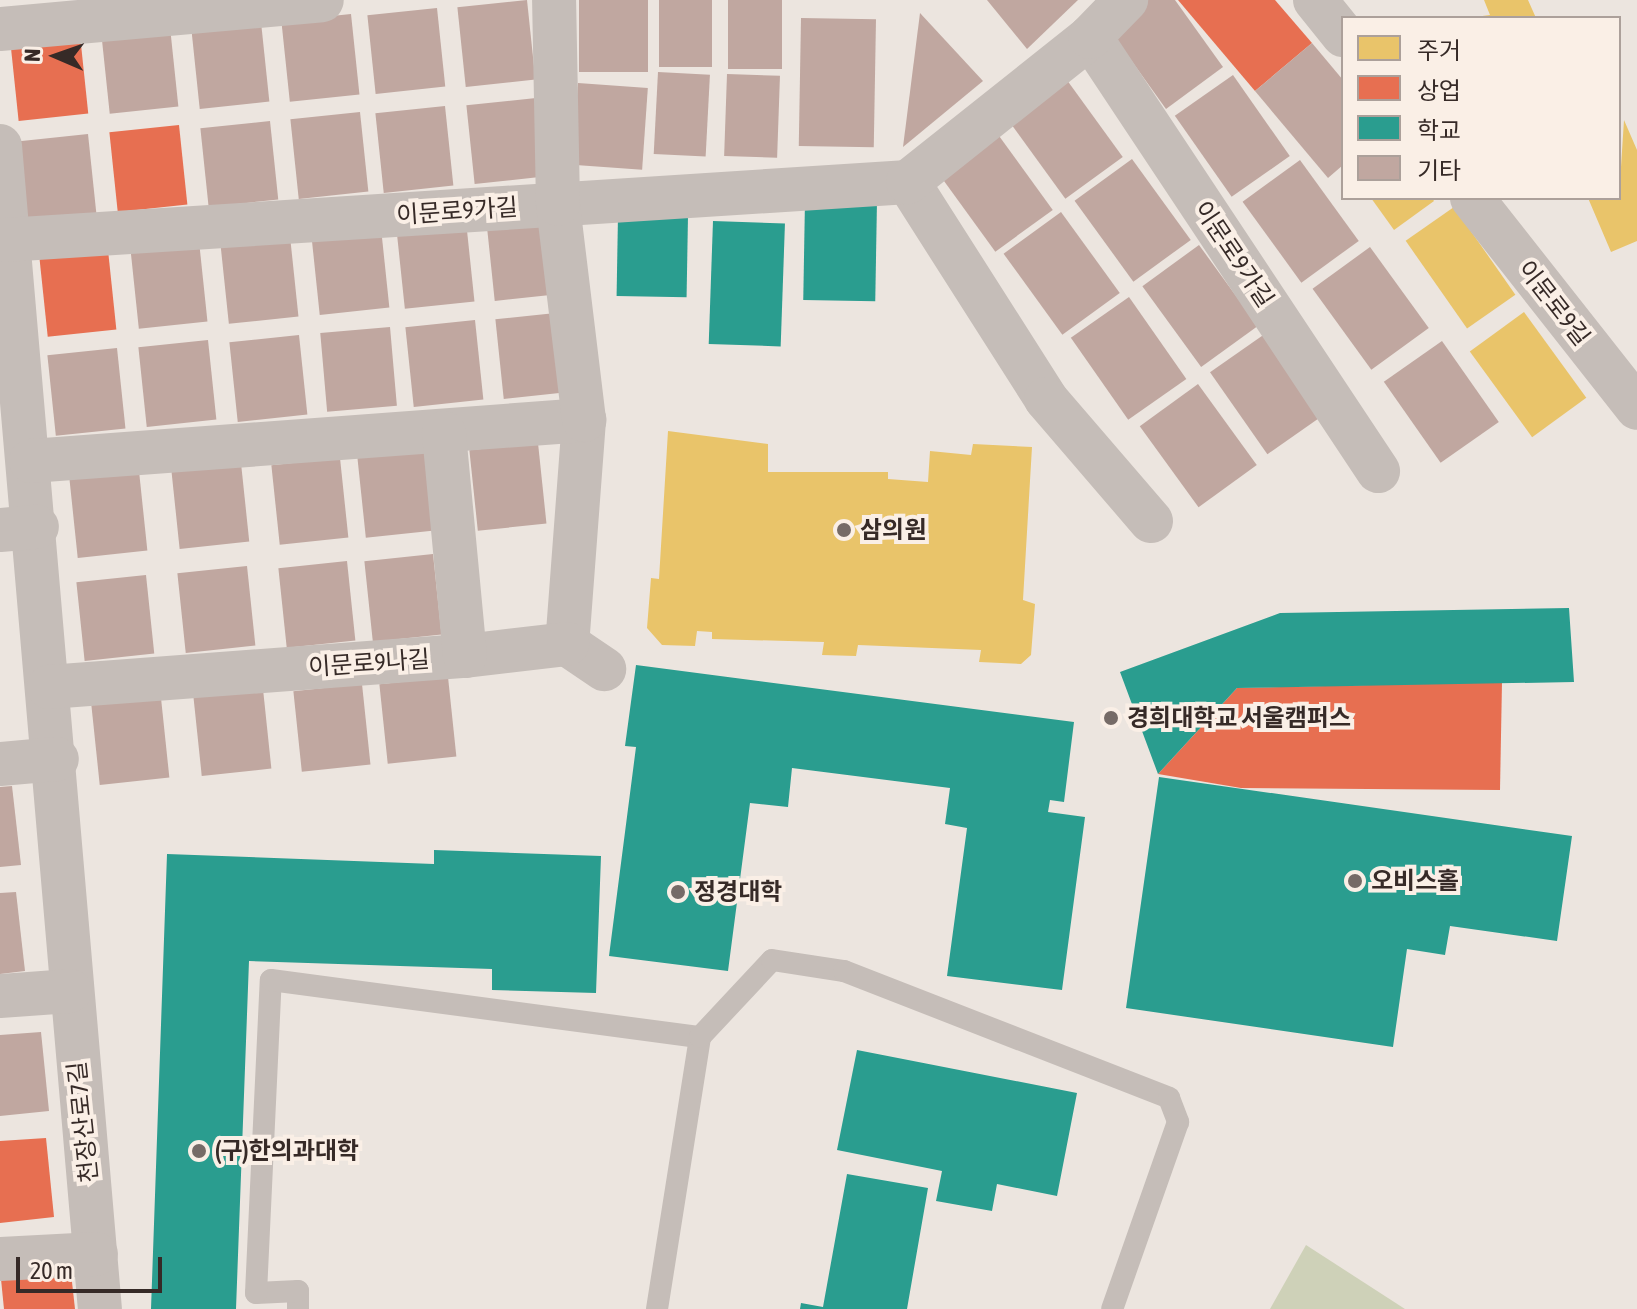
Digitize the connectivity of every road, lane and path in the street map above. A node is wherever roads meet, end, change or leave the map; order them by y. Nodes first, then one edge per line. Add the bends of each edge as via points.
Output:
1 (322, 0) edge
2 (554, 0) edge
3 (1126, 0) edge
4 (1315, 0) edge
5 (0, 29) edge
6 (1341, 32) edge
7 (1090, 37) junction
8 (0, 146) edge
9 (908, 182) junction
10 (1474, 200) edge
11 (558, 204) junction
12 (6, 240) junction
13 (6, 291) edge
14 (1637, 408) edge
15 (584, 420) junction
16 (444, 433) junction
17 (31, 461) junction
18 (1378, 471) dead end
19 (1151, 521) dead end
20 (19, 528) edge
21 (567, 644) junction
22 (465, 656) junction
23 (604, 669) dead end
24 (49, 687) junction
25 (57, 759) junction
26 (0, 764) edge
27 (70, 991) junction
28 (0, 996) edge
29 (700, 1037) junction
30 (96, 1254) junction
31 (0, 1259) edge
32 (100, 1309) edge
33 (298, 1309) edge
34 (657, 1309) edge
35 (1112, 1309) edge

1 - 5 street
2 - 11 street
3 - 7 street
4 - 6 street
7 - 9 street
7 - 18 street, 이문로9가길
8 - 12 street, 천장산로7길
9 - 11 street, 이문로9가길
9 - 19 street via 1046,399
10 - 14 street, 이문로9길
11 - 12 street, 이문로9가길
11 - 15 street
12 - 13 street, 천장산로7길
13 - 17 street, 천장산로7길
15 - 16 street
15 - 21 street
16 - 17 street
16 - 22 street, 이문로9나길
17 - 20 street, 천장산로7길
20 - 24 street, 천장산로7길
21 - 22 street
21 - 23 street
22 - 24 street, 이문로9나길
24 - 25 street, 천장산로7길
25 - 26 street
25 - 27 street, 천장산로7길
27 - 28 street
27 - 30 street, 천장산로7길
29 - 33 lane via 271,980 256,1293 298,1291
29 - 34 lane
29 - 35 lane via 772,960 844,971 1169,1098 1178,1122
30 - 31 street
30 - 32 street, 천장산로7길

